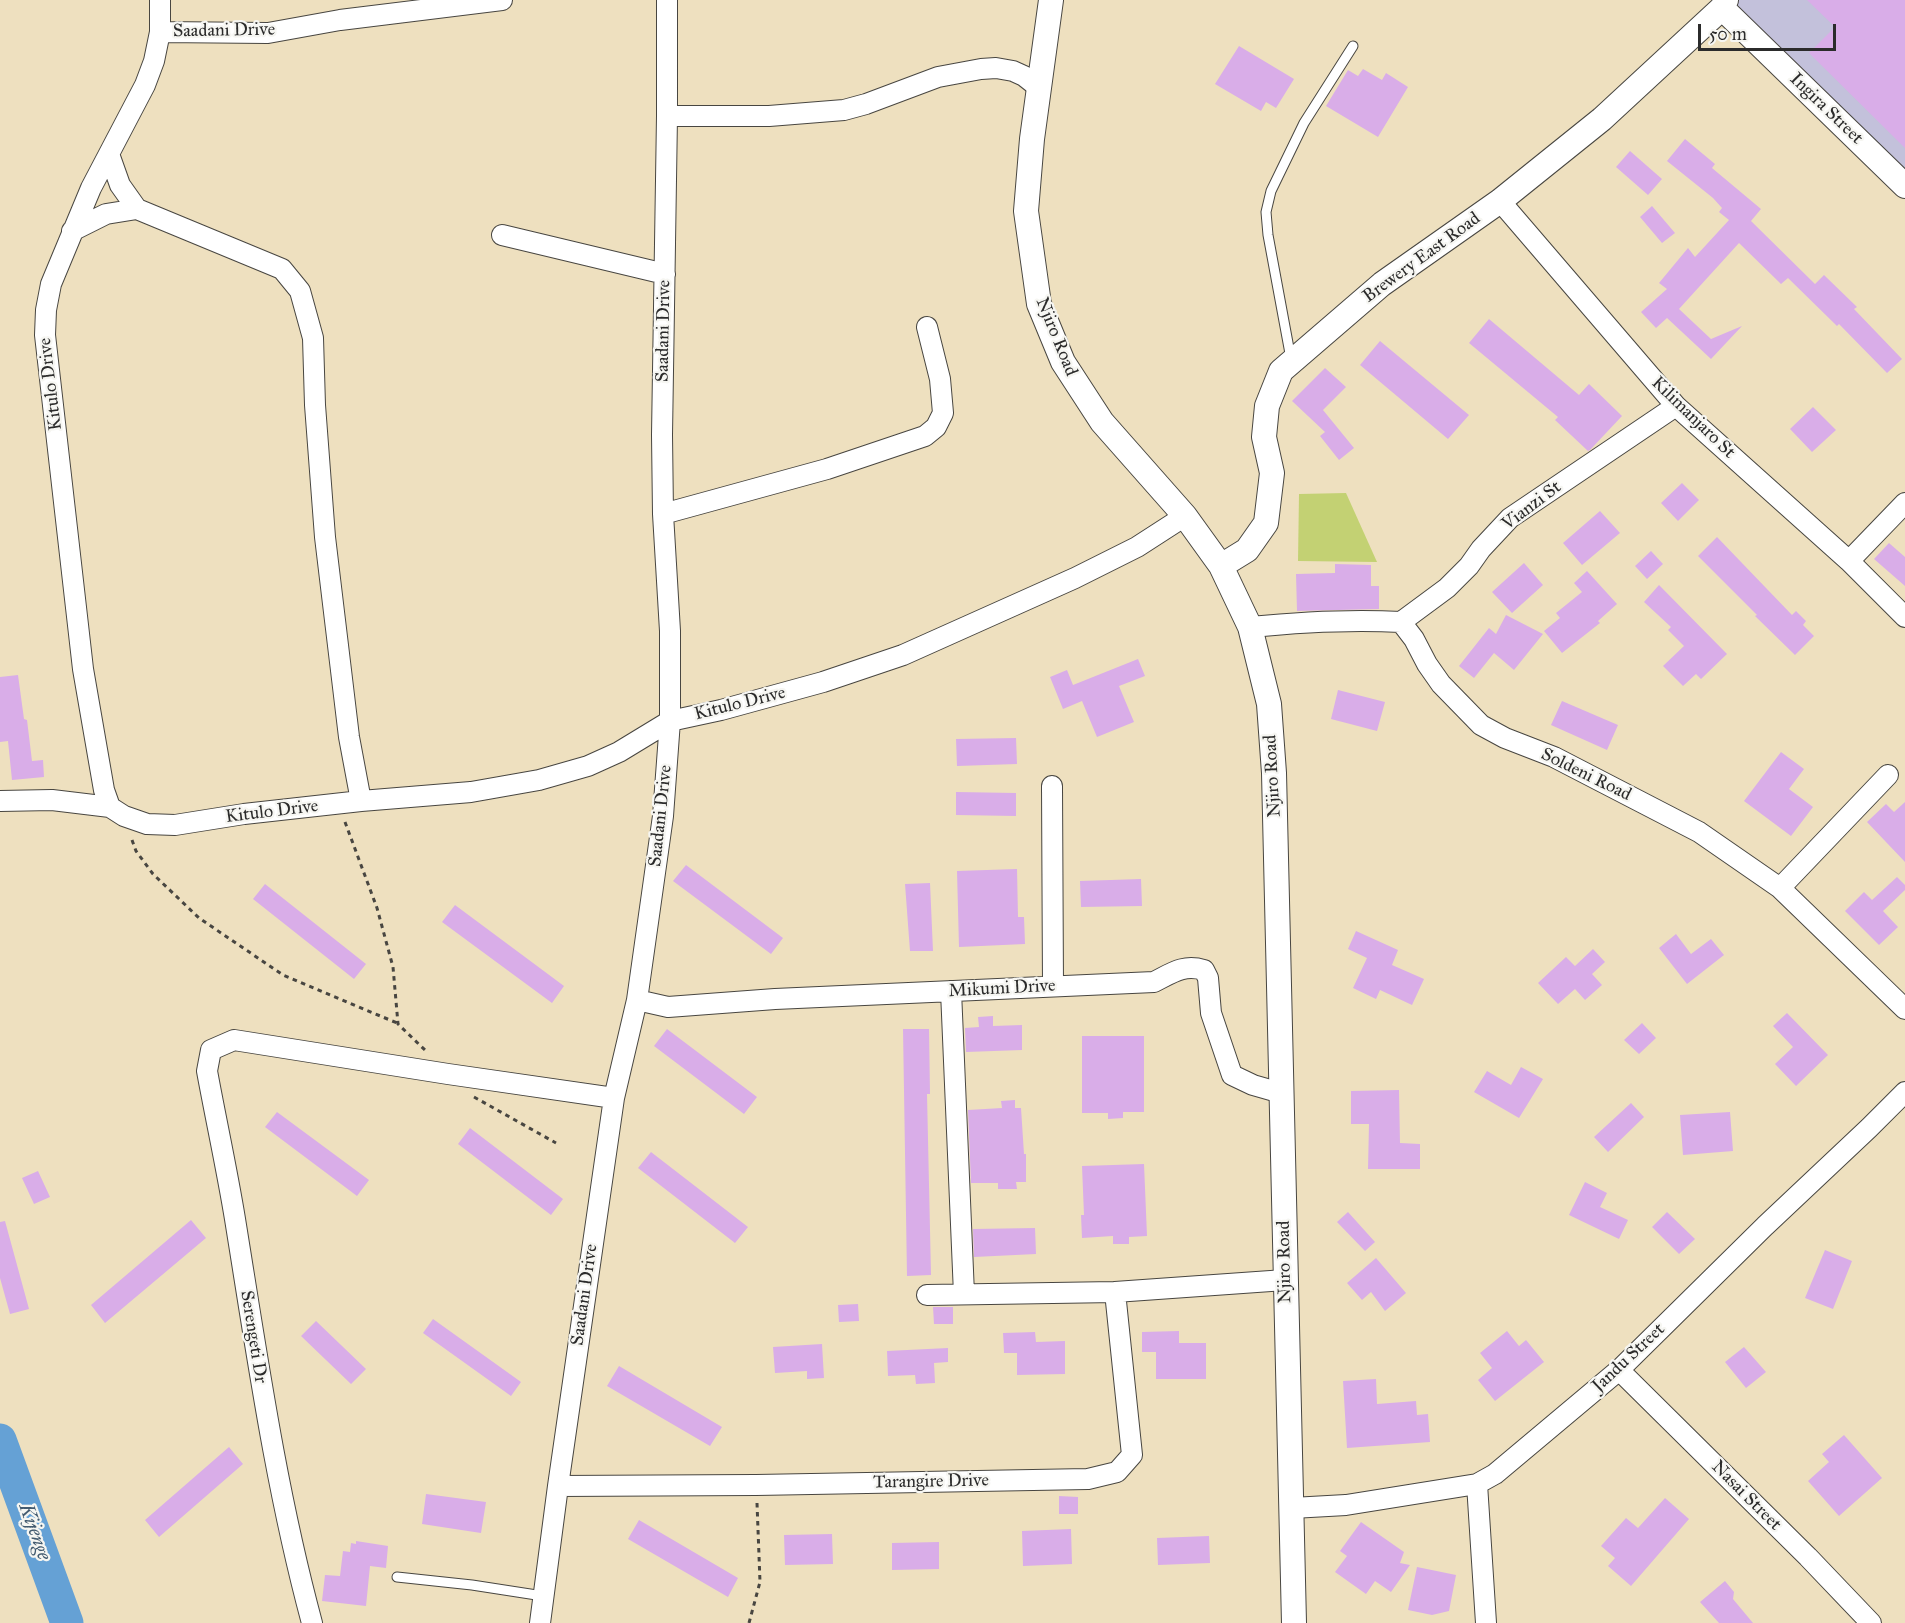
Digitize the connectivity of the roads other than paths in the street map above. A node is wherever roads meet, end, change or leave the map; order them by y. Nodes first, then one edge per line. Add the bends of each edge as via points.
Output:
1 (160, 0) edge
2 (501, 0) edge
3 (667, 0) edge
4 (1052, 0) edge
5 (1724, 4) edge
6 (160, 32) junction
7 (1353, 46) dead end
8 (1038, 87) junction
9 (668, 116) junction
10 (109, 154) junction
11 (1905, 186) edge
12 (1500, 201) junction
13 (137, 209) junction
14 (72, 231) junction
15 (502, 235) dead end
16 (665, 274) junction
17 (927, 327) dead end
18 (1292, 361) junction
19 (1676, 406) junction
20 (1905, 503) edge
21 (663, 514) junction
22 (1185, 516) junction
23 (1849, 561) junction
24 (1221, 566) junction
25 (1905, 617) edge
26 (1401, 621) junction
27 (1250, 627) junction
28 (670, 721) junction
29 (1888, 775) dead end
30 (1052, 786) dead end
31 (0, 801) edge
32 (361, 801) junction
33 (117, 811) junction
34 (1780, 888) junction
35 (1053, 986) junction
36 (951, 991) junction
37 (637, 1000) junction
38 (1905, 1009) edge
39 (1905, 1092) edge
40 (1281, 1093) junction
41 (614, 1098) junction
42 (1285, 1280) junction
43 (1115, 1292) junction
44 (964, 1294) junction
45 (927, 1295) dead end
46 (1619, 1370) junction
47 (1477, 1484) junction
48 (558, 1486) junction
49 (1292, 1508) junction
50 (397, 1577) dead end
51 (543, 1596) junction
52 (312, 1623) edge
53 (540, 1623) edge
54 (1294, 1623) edge
55 (1486, 1623) edge
56 (1871, 1623) edge

1 - 6 street, Kitulo Drive
2 - 6 street, Saadani Drive via 268,33
3 - 9 street, Saadani Drive
4 - 8 street, Njiro Road
5 - 11 street, Ingira Street
5 - 12 street, Brewery East Road via 1602,119
6 - 10 street, Kitulo Drive via 145,85
7 - 18 lane via 1304,123 1271,191 1266,212
8 - 9 street via 1013,71 981,69 938,77 844,110 769,116
8 - 22 street, Njiro Road via 1026,211 1039,304 1062,362 1078,388 1102,422
9 - 16 street, Saadani Drive
10 - 13 street via 120,185
10 - 14 street, Kitulo Drive
12 - 18 street, Brewery East Road via 1382,284
12 - 19 street, Kilimanjaro St
13 - 14 street via 106,214
13 - 32 street via 282,269 300,291 313,338 326,537 349,737
14 - 33 street, Kitulo Drive via 51,284 45,334 83,669 104,790
15 - 16 street
16 - 21 street, Saadani Drive
17 - 21 street via 940,379 943,413 936,427 925,436 828,469
18 - 24 street, Brewery East Road via 1281,370 1267,406 1264,437 1272,473 1266,523 1247,550
19 - 23 street, Kilimanjaro St
19 - 26 street, Vianzi St via 1510,518 1447,588
20 - 23 street
21 - 28 street, Saadani Drive via 670,631
22 - 24 street, Njiro Road
22 - 28 street, Kitulo Drive via 1086,573 903,655 823,682
23 - 25 street, Kilimanjaro St
24 - 27 street, Njiro Road
26 - 27 street via 1355,619
26 - 34 street, Soldeni Road via 1442,684 1481,725 1554,757 1699,832
27 - 40 street, Njiro Road via 1269,704 1274,773
28 - 32 street, Kitulo Drive via 588,766 539,780 471,792
28 - 37 street, Saadani Drive via 663,816
29 - 34 street
30 - 35 street
31 - 33 street via 52,800
32 - 33 street, Kitulo Drive via 175,825 147,824
34 - 38 street, Soldeni Road
35 - 36 street, Mikumi Drive
35 - 40 street, Mikumi Drive via 1154,982 1180,969 1204,970 1211,1012 1232,1075
36 - 37 street, Mikumi Drive via 668,1007
36 - 44 street
37 - 41 street, Saadani Drive
39 - 46 street, Jandu Street
40 - 42 street, Njiro Road
41 - 48 street, Saadani Drive
41 - 52 street, Serengeti Dr via 234,1040 211,1050 207,1071 261,1390 285,1515
42 - 43 street
42 - 49 street, Njiro Road
43 - 44 street
43 - 48 street, Tarangire Drive via 1132,1455 1117,1472 1088,1479
44 - 45 street
46 - 47 street, Jandu Street via 1495,1474
46 - 56 street, Nasai Street
47 - 49 street, Jandu Street via 1346,1505
47 - 55 street
48 - 51 street, Saadani Drive
49 - 54 street, Njiro Road
50 - 51 lane
51 - 53 street, Saadani Drive

